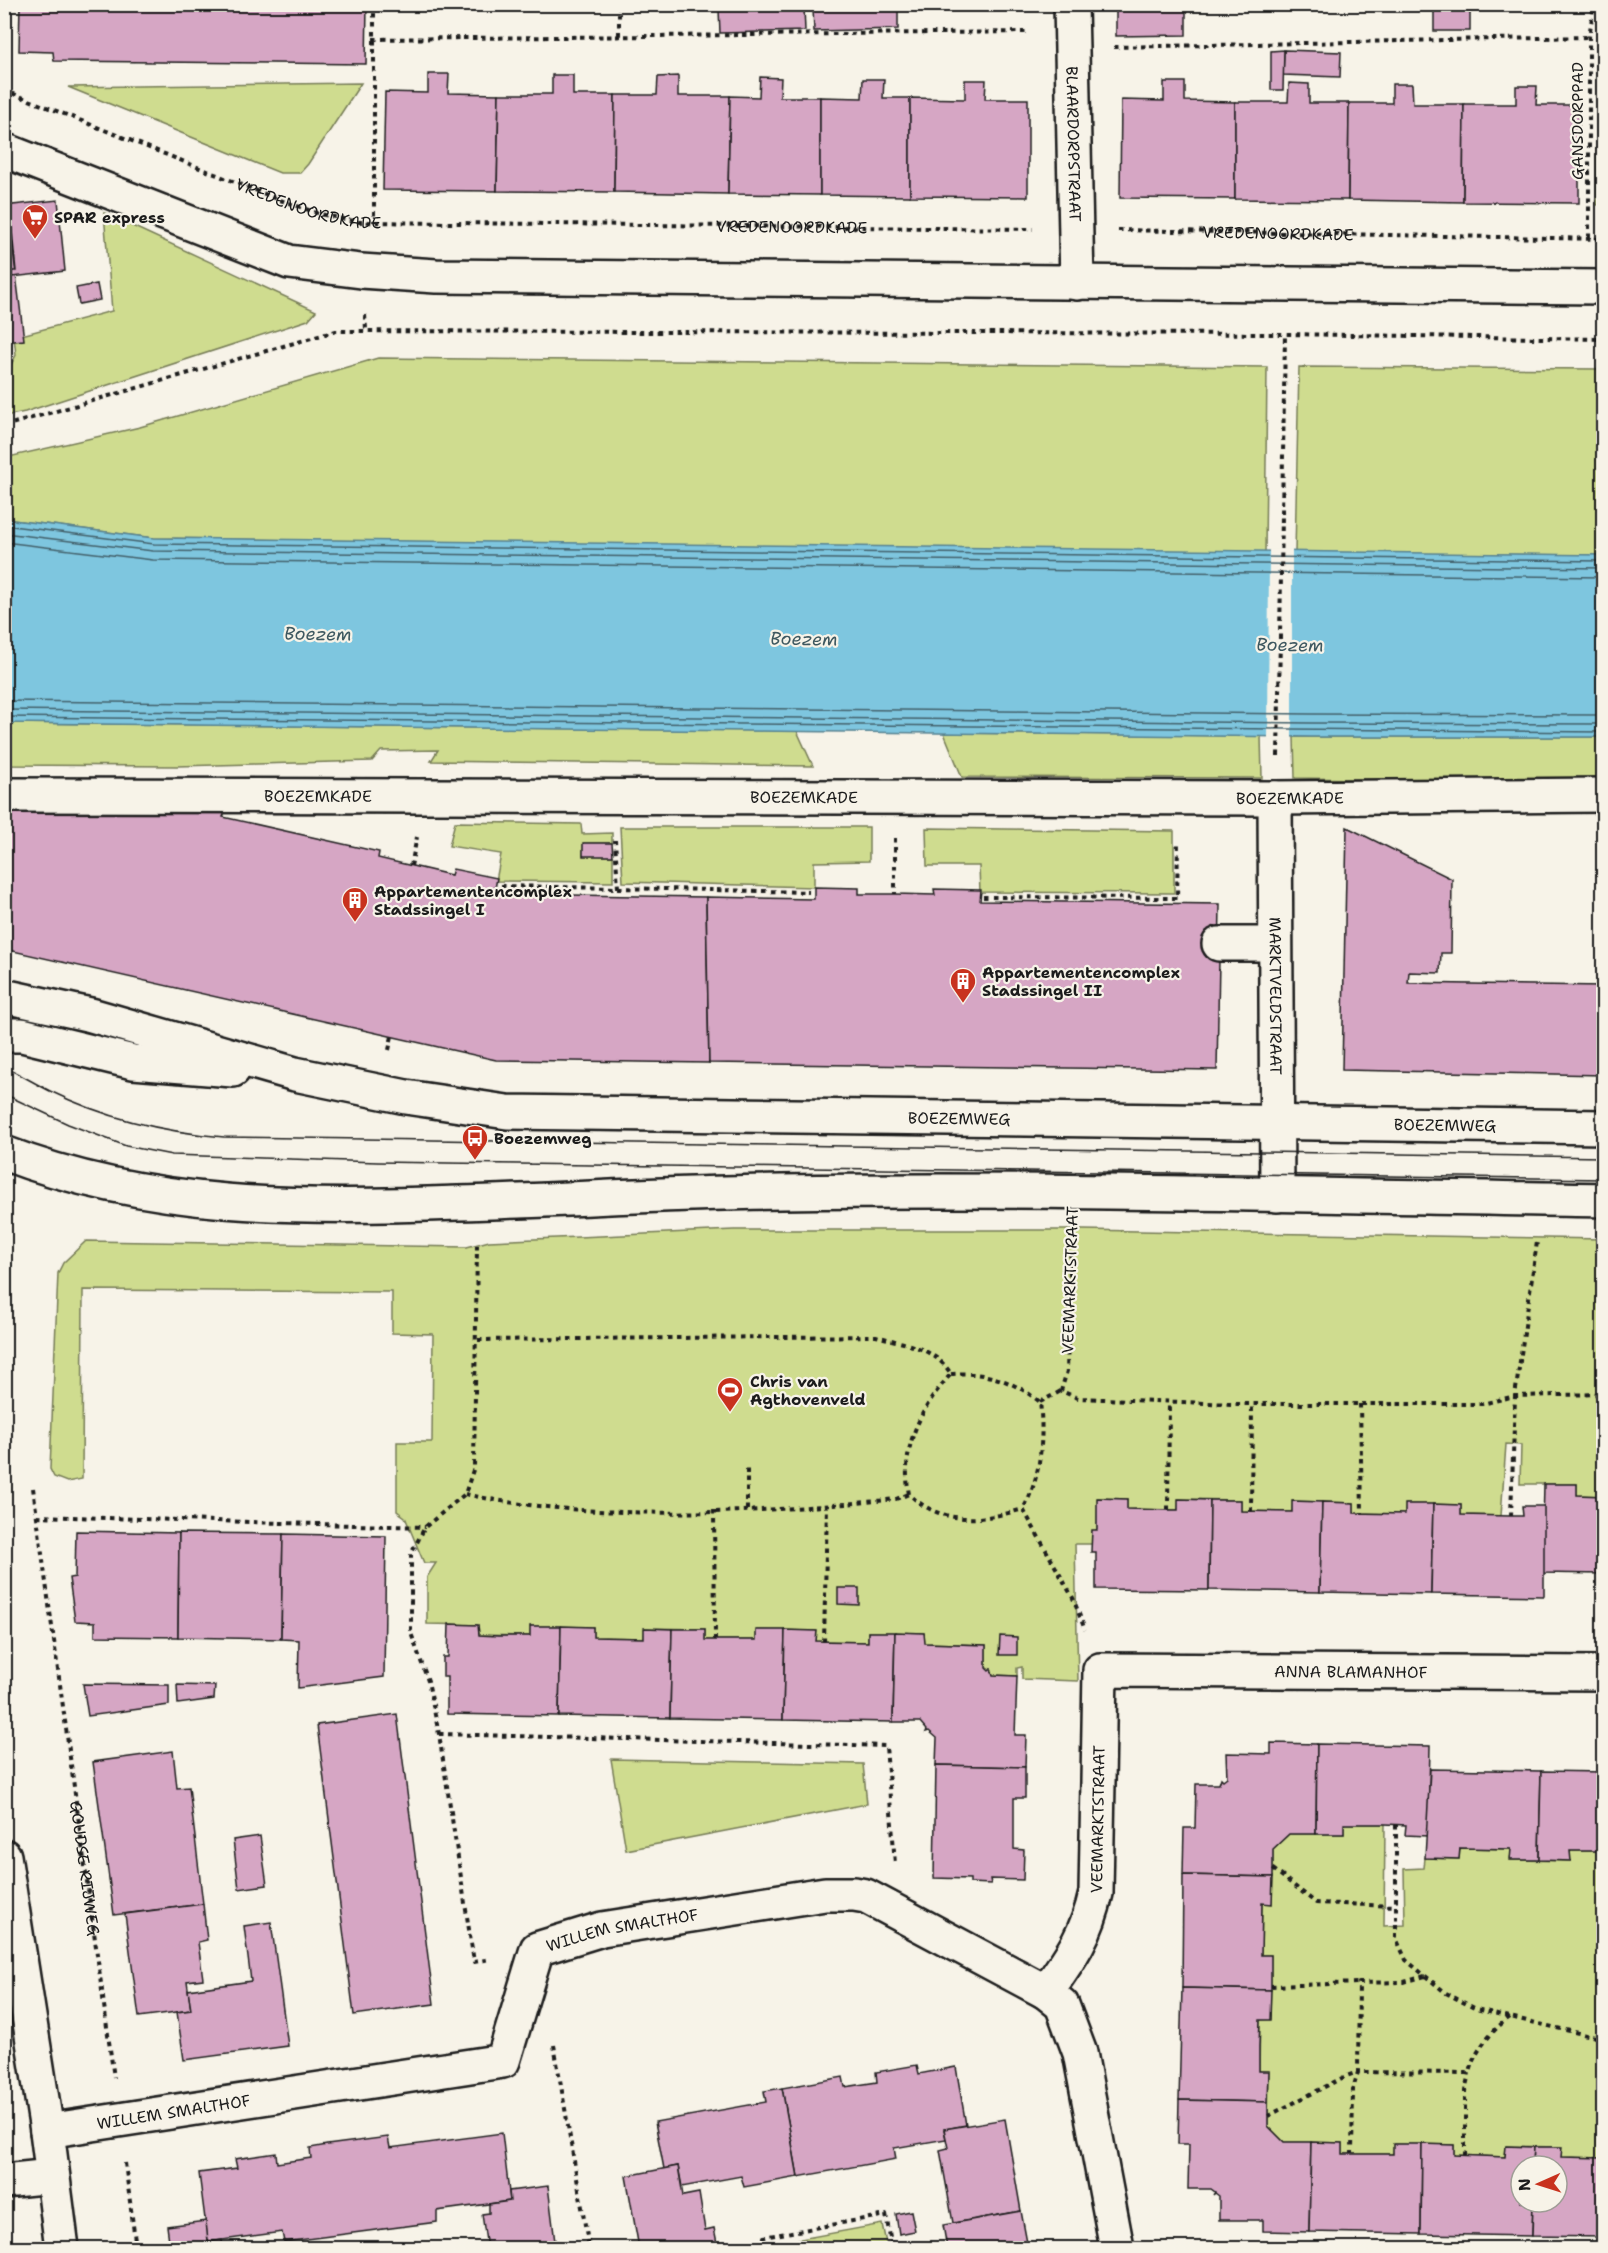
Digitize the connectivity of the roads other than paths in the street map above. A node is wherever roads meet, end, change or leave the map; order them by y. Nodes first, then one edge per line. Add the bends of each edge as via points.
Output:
1 (1071, 4) edge
2 (6, 152) edge
3 (1077, 283) junction
4 (1604, 287) edge
5 (4, 795) edge
6 (1604, 795) edge
7 (1275, 798) junction
8 (1219, 944) dead end
9 (1275, 944) junction
10 (4, 996) edge
11 (4, 1035) edge
12 (295, 1074) junction
13 (1276, 1122) junction
14 (1604, 1127) edge
15 (4, 1153) edge
16 (1277, 1195) junction
17 (1604, 1200) edge
18 (1100, 1670) joint
19 (1604, 1673) edge
20 (4, 1856) edge
21 (1046, 1992) junction
22 (48, 2131) junction
23 (52, 2176) junction
24 (4, 2181) edge
25 (62, 2248) edge
26 (1117, 2248) edge

1 - 3 street, BLAARDORPSTRAAT
2 - 3 street via 289,262 361,272
3 - 4 street
5 - 7 street, BOEZEMKADE
6 - 7 street, BOEZEMKADE
7 - 9 street, MARKTVELDSTRAAT
8 - 9 street
9 - 13 street, MARKTVELDSTRAAT
10 - 12 street, BOEZEMWEG via 91,1015
11 - 12 street via 22,1035 133,1062
12 - 13 street, BOEZEMWEG via 406,1097 507,1112
13 - 14 street, BOEZEMWEG
13 - 16 street, MARKTVELDSTRAAT
15 - 16 street via 87,1181 187,1198 334,1208 776,1192 1073,1190
16 - 17 street
18 - 19 street, ANNA BLAMANHOF
18 - 21 street, VEEMARKTSTRAAT via 1096,1893 1077,1948
20 - 22 street
21 - 22 street, WILLEM SMALTHOF via 866,1896 825,1894 602,1929 537,1949 503,2061
21 - 26 street via 1062,2005 1080,2053
22 - 23 street
23 - 24 street
23 - 25 street

